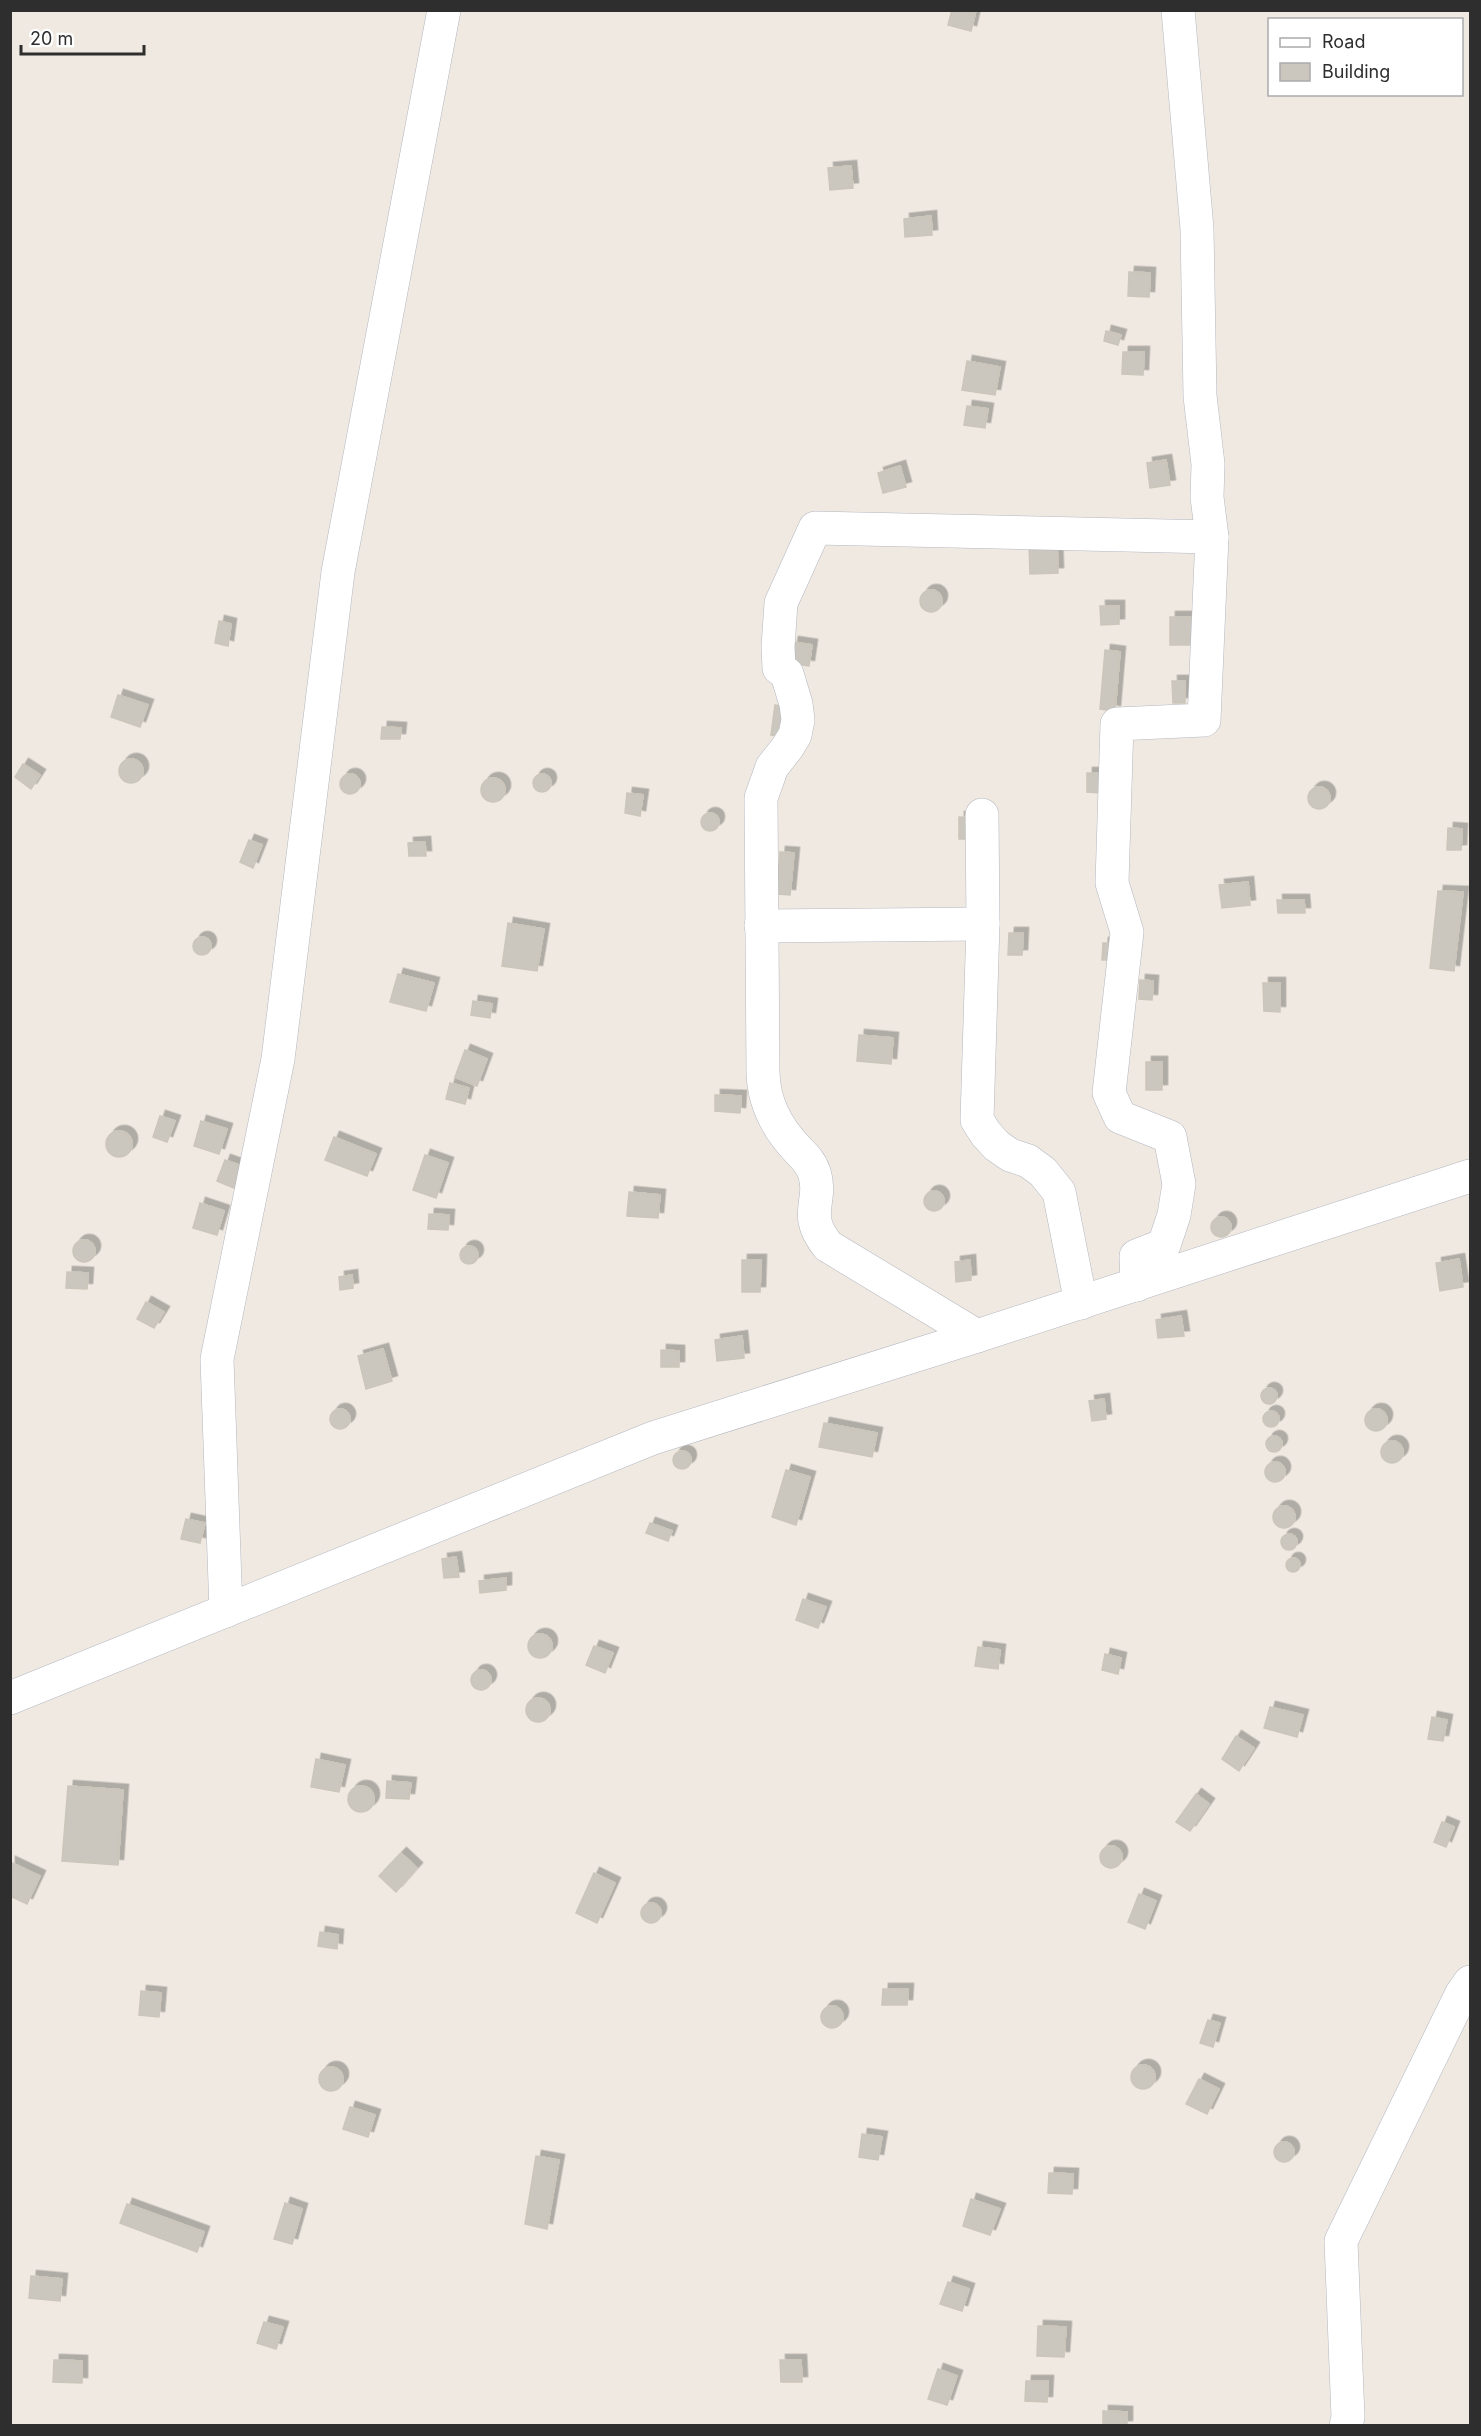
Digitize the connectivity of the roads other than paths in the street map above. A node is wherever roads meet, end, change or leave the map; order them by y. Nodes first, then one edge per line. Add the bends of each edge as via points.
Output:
1 (444, 10) edge
2 (1178, 10) edge
3 (1212, 537) junction
4 (982, 815) dead end
5 (983, 924) junction
6 (761, 926) junction
7 (1470, 1176) edge
8 (1137, 1284) junction
9 (1081, 1303) junction
10 (977, 1336) junction
11 (226, 1611) junction
12 (10, 1698) edge
13 (1470, 1982) edge
14 (1346, 2426) edge

1 - 11 street via 338,572 278,1059 217,1359
2 - 3 street via 1197,229 1200,396
3 - 6 street via 816,528 781,603 779,668 787,674 798,720 795,735 772,767 761,798
3 - 8 street via 1204,720 1117,724 1112,883 1127,932 1109,1093 1120,1117 1170,1137 1179,1184 1164,1245 1136,1256
4 - 5 street
5 - 6 street
5 - 9 street via 977,1120 997,1146 1043,1172 1059,1192
6 - 10 street via 763,1087 771,1115 813,1169 817,1181 814,1218 821,1238 828,1246
7 - 8 street
8 - 9 street
9 - 10 street
10 - 11 street via 653,1438
11 - 12 street
13 - 14 street via 1341,2241

